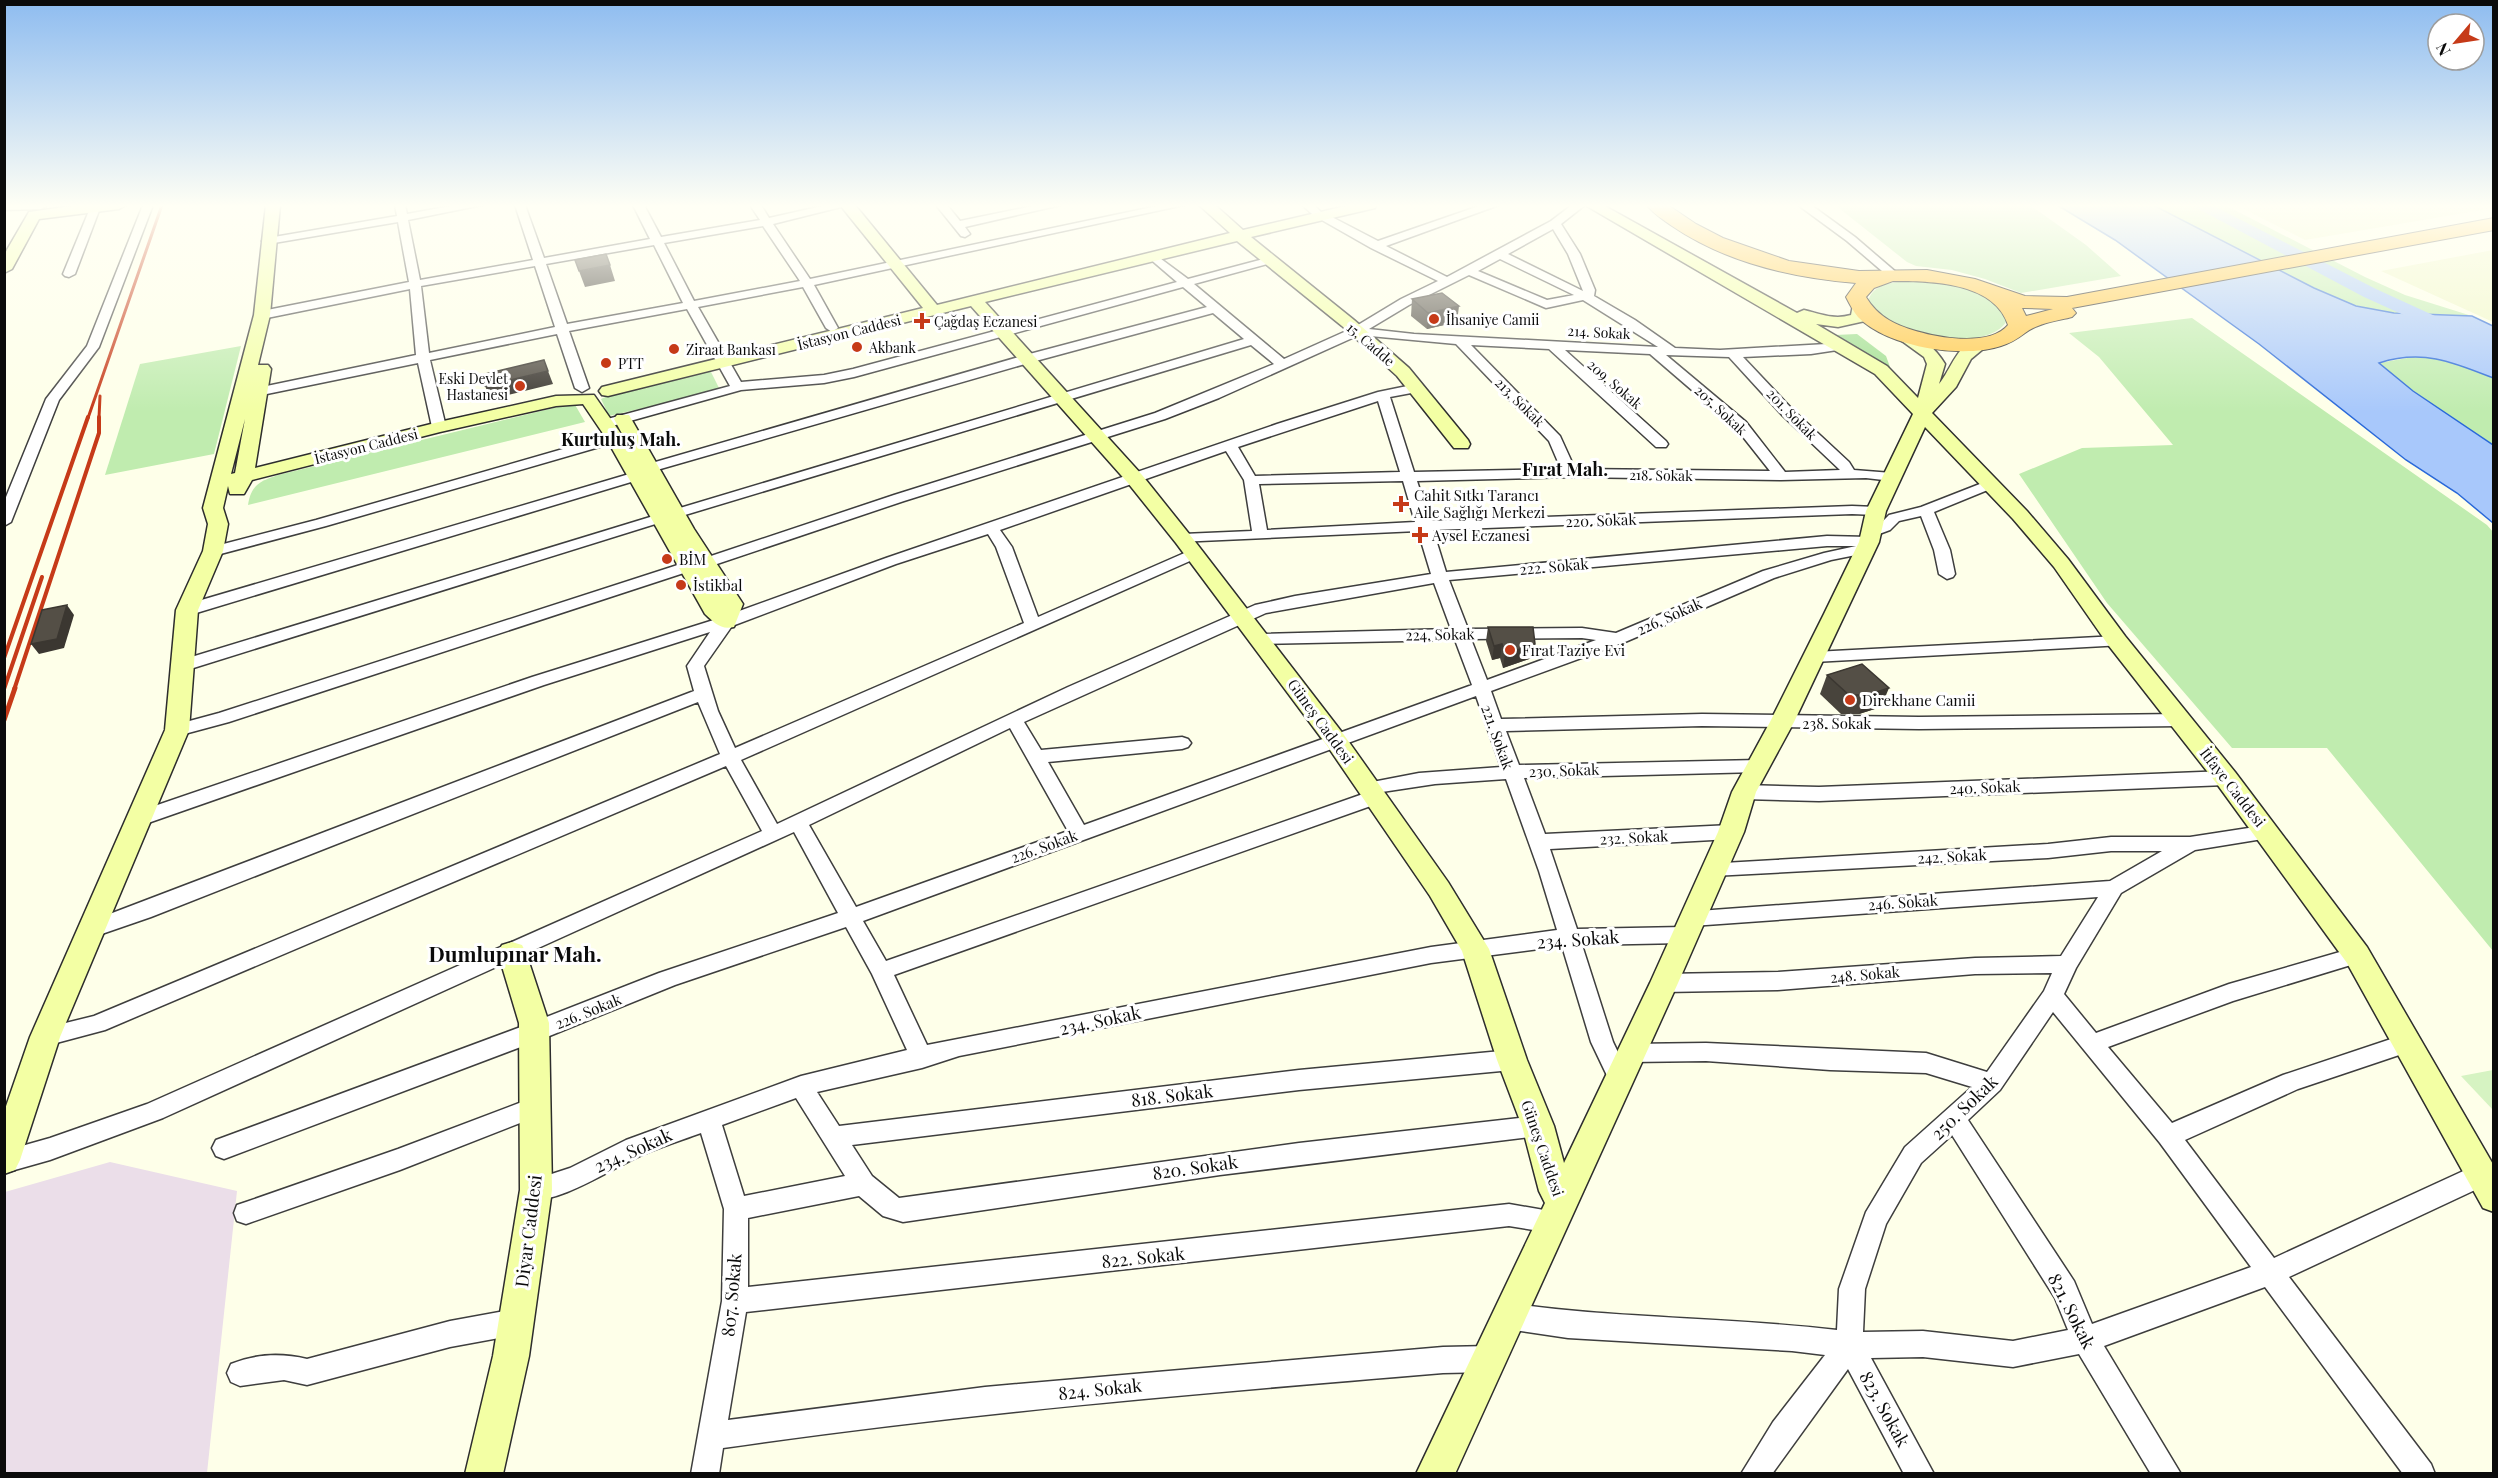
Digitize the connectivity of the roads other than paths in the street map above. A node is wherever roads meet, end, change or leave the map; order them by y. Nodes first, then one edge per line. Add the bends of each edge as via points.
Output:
1 (121, 274) edge
2 (272, 274) edge
3 (413, 274) edge
4 (475, 274) edge
5 (544, 274) edge
6 (674, 274) edge
7 (800, 274) edge
8 (852, 274) edge
9 (904, 274) edge
10 (1062, 274) edge
11 (1082, 274) edge
12 (1173, 274) edge
13 (1218, 274) edge
14 (1288, 274) edge
15 (1433, 274) edge
16 (1461, 274) edge
17 (1474, 274) edge
18 (1541, 274) edge
19 (1582, 274) edge
20 (1714, 274) edge
21 (1731, 274) edge
22 (1789, 274) edge
23 (1824, 274) edge
24 (2243, 274) edge
25 (2260, 274) edge
26 (1889, 276) junction
27 (1447, 281) junction
28 (1183, 283) junction
29 (415, 284) junction
30 (807, 284) junction
31 (1991, 293) junction
32 (2143, 294) junction
33 (1588, 296) junction
34 (975, 301) junction
35 (1858, 304) junction
36 (929, 305) junction
37 (692, 306) junction
38 (1214, 309) junction
39 (268, 314) junction
40 (1804, 324) junction
41 (832, 328) junction
42 (562, 329) junction
43 (2016, 329) junction
44 (1357, 331) junction
45 (1896, 332) junction
46 (1001, 333) junction
47 (1458, 339) junction
48 (1252, 340) junction
49 (1982, 344) junction
50 (1552, 345) junction
51 (1840, 346) junction
52 (1654, 351) junction
53 (1673, 352) junction
54 (1733, 354) junction
55 (423, 358) junction
56 (720, 359) junction
57 (1027, 359) junction
58 (1283, 365) junction
59 (737, 386) junction
60 (1417, 388) junction
61 (257, 392) junction
62 (583, 394) junction
63 (1383, 395) junction
64 (1059, 398) junction
65 (1923, 413) junction
66 (439, 422) junction
67 (614, 427) junction
68 (1094, 436) junction
69 (1461, 444) dead end
70 (1661, 444) dead end
71 (1230, 446) junction
72 (245, 469) junction
73 (643, 472) junction
74 (1570, 473) junction
75 (221, 475) junction
76 (1849, 475) junction
77 (1409, 476) junction
78 (1781, 476) junction
79 (1892, 477) junction
80 (1135, 479) junction
81 (1251, 480) junction
82 (1990, 484) junction
83 (10, 498) edge
84 (1926, 510) junction
85 (668, 516) junction
86 (4, 522) edge
87 (218, 524) junction
88 (1425, 526) junction
89 (992, 528) junction
90 (1870, 534) junction
91 (1260, 535) junction
92 (1188, 547) junction
93 (213, 551) junction
94 (697, 564) junction
95 (1947, 574) dead end
96 (1440, 577) junction
97 (187, 610) junction
98 (1243, 617) junction
99 (726, 622) junction
100 (1034, 626) junction
101 (1460, 635) junction
102 (1619, 638) junction
103 (1261, 639) junction
104 (2117, 641) junction
105 (1814, 657) junction
106 (181, 666) junction
107 (1479, 687) junction
108 (702, 694) junction
109 (1014, 719) junction
110 (2180, 720) junction
111 (1782, 722) junction
112 (1495, 725) junction
113 (177, 730) junction
114 (1336, 741) junction
115 (1182, 743) dead end
116 (1036, 757) junction
117 (729, 758) junction
118 (1759, 766) junction
119 (1510, 772) junction
120 (2226, 778) junction
121 (1744, 792) junction
122 (1372, 793) junction
123 (141, 818) junction
124 (798, 822) junction
125 (1731, 832) junction
126 (2268, 832) junction
127 (1079, 833) junction
128 (773, 834) junction
129 (1538, 842) junction
130 (2191, 844) junction
131 (1713, 869) junction
132 (2114, 888) junction
133 (852, 917) junction
134 (1688, 926) junction
135 (93, 929) junction
136 (1569, 938) junction
137 (1475, 949) junction
138 (512, 953) junction
139 (2357, 955) junction
140 (2067, 964) junction
141 (881, 971) junction
142 (1664, 983) junction
143 (2052, 996) junction
144 (534, 1032) junction
145 (45, 1037) junction
146 (2093, 1043) junction
147 (2406, 1044) junction
148 (922, 1058) junction
149 (1512, 1060) junction
150 (1625, 1065) junction
151 (1992, 1083) junction
152 (801, 1086) junction
153 (535, 1107) junction
154 (709, 1119) junction
155 (1954, 1120) junction
156 (1538, 1126) junction
157 (2168, 1136) junction
158 (832, 1137) junction
159 (224, 1148) dead end
160 (4, 1161) edge
161 (863, 1184) junction
162 (2487, 1186) edge
163 (536, 1190) junction
164 (736, 1209) junction
165 (1557, 1212) junction
166 (246, 1213) dead end
167 (2269, 1273) junction
168 (735, 1301) junction
169 (1507, 1316) junction
170 (516, 1322) junction
171 (2085, 1340) junction
172 (1849, 1345) junction
173 (1490, 1359) junction
174 (240, 1373) dead end
175 (712, 1436) junction
176 (484, 1473) edge
177 (705, 1473) edge
178 (1436, 1473) edge
179 (1755, 1473) edge
180 (1920, 1473) edge
181 (2167, 1473) edge
182 (2421, 1473) edge

1 - 83 street via 93,347 53,399
2 - 39 street
3 - 29 street
4 - 29 street
5 - 42 street
6 - 37 street
7 - 30 street
8 - 30 street
9 - 36 street
10 - 36 street, İstasyon Caddesi
11 - 34 street, İstasyon Caddesi
12 - 28 street
13 - 28 street
14 - 44 street, 15. Cadde
15 - 27 street
16 - 27 street
17 - 33 street via 1546,304
18 - 33 street
19 - 33 street
20 - 40 street, İtfaye Caddesi
21 - 35 street via 1827,323 1859,318
22 - 35 highway via 1824,283
23 - 26 highway
24 - 32 highway
25 - 32 highway
26 - 31 highway via 1944,278
26 - 35 highway via 1861,287 1856,297
27 - 44 street
28 - 38 street
28 - 46 street
29 - 39 street
29 - 55 street
30 - 37 street
30 - 41 street
31 - 32 highway via 2024,302 2054,304
31 - 43 highway via 2018,315
32 - 43 highway via 2053,314
33 - 53 street via 1639,326
34 - 46 street, Güneş Caddesi
34 - 56 street, İstasyon Caddesi
35 - 45 highway via 1871,320
36 - 41 street, İstasyon Caddesi
37 - 42 street
37 - 56 street
38 - 48 street
38 - 57 street
39 - 61 street
39 - 75 street
40 - 45 street via 1823,329
40 - 51 street, İtfaye Caddesi
41 - 56 street, İstasyon Caddesi
42 - 55 street
42 - 62 street
43 - 49 highway via 2011,335
44 - 47 street, 214. Sokak
44 - 58 street
44 - 60 street, 15. Cadde
45 - 49 highway via 1945,344
45 - 65 street via 1931,354 1936,364
46 - 57 street, Güneş Caddesi
46 - 59 street via 824,379
47 - 50 street, 214. Sokak
47 - 74 street, 213. Sokak via 1555,439
48 - 58 street
48 - 64 street
49 - 65 street via 1964,356 1950,383
50 - 52 street, 214. Sokak
50 - 70 street, 209. Sokak
51 - 54 street, 214. Sokak
51 - 65 street, İtfaye Caddesi via 1881,370
52 - 53 street, 214. Sokak
52 - 78 street, 205. Sokak via 1741,425
53 - 54 street, 214. Sokak
54 - 76 street, 201. Sokak via 1844,465
55 - 61 street
55 - 66 street
56 - 59 street
56 - 62 street, İstasyon Caddesi
57 - 64 street, Güneş Caddesi
57 - 73 street
58 - 68 street via 1160,416
59 - 67 street
60 - 63 street
60 - 69 street, 15. Cadde
61 - 72 street
62 - 66 street, İstasyon Caddesi
62 - 67 street
63 - 71 street
63 - 77 street, 221. Sokak
64 - 68 street, Güneş Caddesi
64 - 85 street
65 - 79 street
65 - 82 street, İtfaye Caddesi
66 - 72 street, İstasyon Caddesi
67 - 73 street
67 - 93 street via 321,524
68 - 80 street, Güneş Caddesi
68 - 94 street
71 - 80 street
71 - 81 street
72 - 75 street, İstasyon Caddesi
72 - 87 street
73 - 85 street
73 - 97 street
74 - 77 street, 218. Sokak
74 - 78 street, 218. Sokak
75 - 87 street via 213,508
76 - 78 street, 218. Sokak
76 - 79 street, 218. Sokak
77 - 81 street, 218. Sokak
77 - 88 street, 221. Sokak
79 - 90 street
80 - 89 street
80 - 92 street, Güneş Caddesi
81 - 91 street
82 - 84 street
82 - 104 street, İtfaye Caddesi via 2061,563
83 - 86 street
84 - 90 street via 1894,518
84 - 95 street
85 - 94 street
85 - 106 street
87 - 93 street
88 - 90 street, 220. Sokak via 1841,510
88 - 91 street, 220. Sokak
88 - 96 street, 221. Sokak
89 - 99 street
89 - 100 street via 1004,547
90 - 96 street, 222. Sokak
90 - 102 street, 226. Sokak
90 - 105 street
91 - 92 street, 220. Sokak
92 - 98 street, Güneş Caddesi
92 - 100 street
93 - 97 street
94 - 99 street via 732,604
94 - 113 street
96 - 98 street, 222. Sokak via 1295,601
96 - 101 street, 221. Sokak
97 - 106 street
98 - 103 street, Güneş Caddesi
98 - 109 street, 222. Sokak
99 - 108 street via 695,666
99 - 123 street via 538,681
100 - 117 street
101 - 102 street, 224. Sokak via 1582,633
101 - 103 street, 224. Sokak
101 - 107 street, 221. Sokak
102 - 107 street, 226. Sokak
103 - 114 street, Güneş Caddesi
104 - 105 street
104 - 110 street, İtfaye Caddesi
105 - 111 street
106 - 113 street
107 - 112 street, 221. Sokak
107 - 114 street, 226. Sokak
108 - 117 street
108 - 135 street
109 - 116 street
109 - 124 street, 222. Sokak
110 - 111 street, 238. Sokak
110 - 120 street, İtfaye Caddesi
111 - 112 street, 238. Sokak
111 - 118 street
112 - 119 street, 221. Sokak
113 - 123 street
114 - 122 street, Güneş Caddesi
114 - 127 street, 226. Sokak
115 - 116 street
116 - 127 street
117 - 128 street
117 - 145 street via 97,1024
118 - 119 street, 230. Sokak
118 - 121 street
119 - 122 street, 230. Sokak via 1430,777
119 - 129 street, 221. Sokak
120 - 121 street, 240. Sokak via 1819,794
120 - 126 street, İtfaye Caddesi
121 - 125 street
122 - 137 street, Güneş Caddesi
122 - 141 street, 230. Sokak
123 - 135 street
124 - 128 street, 222. Sokak
124 - 133 street
125 - 129 street, 232. Sokak
125 - 131 street
126 - 130 street, 250. Sokak
126 - 139 street, İtfaye Caddesi
127 - 133 street, 226. Sokak
128 - 138 street, 222. Sokak
129 - 136 street, 221. Sokak
130 - 131 street, 242. Sokak via 2111,844 2048,851
130 - 132 street, 250. Sokak
131 - 134 street
132 - 134 street, 246. Sokak
132 - 140 street, 250. Sokak
133 - 141 street
133 - 144 street, 226. Sokak via 667,980
134 - 136 street, 234. Sokak
134 - 142 street
135 - 145 street
136 - 137 street, 234. Sokak
136 - 150 street, 221. Sokak via 1602,1042
137 - 148 street, 234. Sokak via 959,1047
137 - 149 street, Güneş Caddesi
138 - 144 street, Diyar Caddesi
138 - 160 street, 222. Sokak via 154,1111 50,1149
139 - 146 street via 2229,993
139 - 147 street, İtfaye Caddesi
140 - 142 street, 248. Sokak via 1975,966 1778,981
140 - 143 street, 250. Sokak
141 - 148 street
142 - 150 street
143 - 146 street
143 - 151 street, 250. Sokak
144 - 153 street, Diyar Caddesi
144 - 159 street, 226. Sokak
145 - 160 street
146 - 157 street
147 - 157 street via 2291,1082
147 - 162 street, İtfaye Caddesi
148 - 152 street, 234. Sokak
149 - 156 street, Güneş Caddesi
149 - 158 street, 818. Sokak via 1299,1080
150 - 151 street via 1706,1052 1926,1063
150 - 165 street
151 - 155 street, 250. Sokak
152 - 154 street, 234. Sokak
152 - 158 street, 820. Sokak
153 - 163 street, Diyar Caddesi
153 - 166 street
154 - 163 street, 234. Sokak via 634,1147 576,1177
154 - 164 street, 807. Sokak
155 - 171 street, 821. Sokak via 2065,1290
155 - 172 street, 250. Sokak via 1913,1155 1875,1220 1852,1289
156 - 161 street, 820. Sokak via 1313,1151 903,1211 892,1208
156 - 165 street, Güneş Caddesi
157 - 167 street
158 - 161 street, 820. Sokak
161 - 164 street
162 - 167 street
163 - 170 street, Diyar Caddesi
164 - 168 street, 807. Sokak
165 - 168 street, 822. Sokak
165 - 169 street
167 - 171 street
167 - 182 street
168 - 175 street, 807. Sokak
169 - 172 street via 1568,1325
169 - 173 street
170 - 174 street via 450,1334 307,1372 284,1367
170 - 176 street, Diyar Caddesi
171 - 172 street via 2013,1354 1923,1344
171 - 181 street, 821. Sokak
172 - 179 street
172 - 180 street, 823. Sokak
173 - 175 street, 824. Sokak via 1139,1385 815,1420
173 - 178 street
175 - 177 street, 807. Sokak

